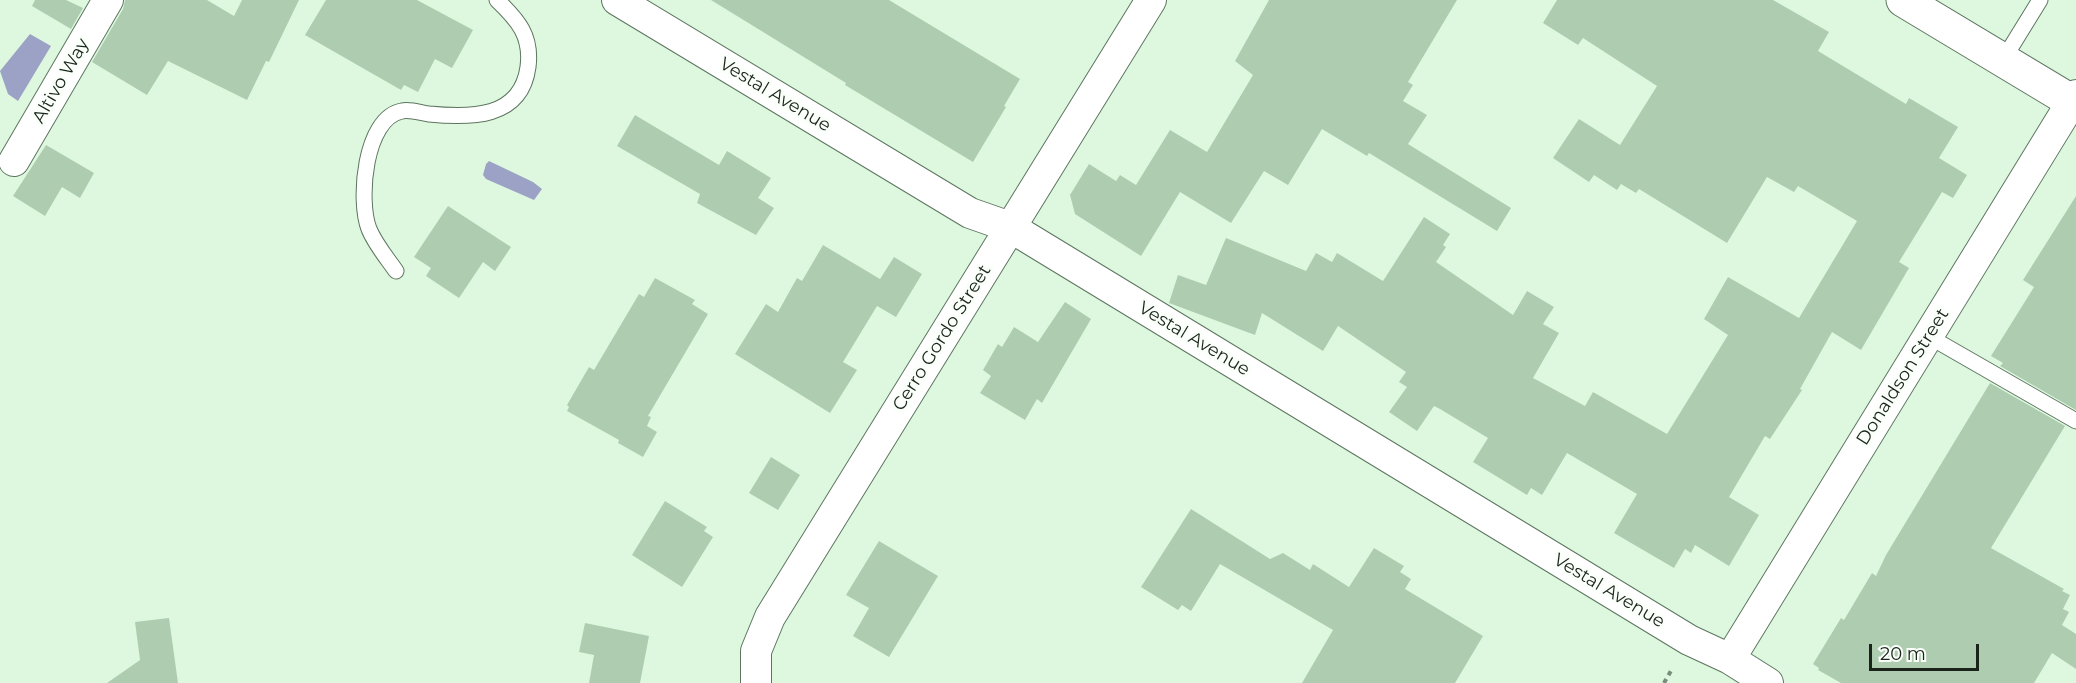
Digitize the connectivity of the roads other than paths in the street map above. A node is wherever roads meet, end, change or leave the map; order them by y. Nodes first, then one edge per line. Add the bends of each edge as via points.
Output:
1 (108, 0) edge
2 (497, 0) edge
3 (617, 0) edge
4 (1151, 0) edge
5 (1903, 0) edge
6 (2040, 0) edge
7 (2003, 60) junction
8 (2075, 100) edge
9 (14, 161) dead end
10 (1010, 227) junction
11 (396, 271) dead end
12 (1928, 336) junction
13 (2076, 421) edge
14 (1730, 659) junction
15 (756, 683) edge
16 (1768, 683) edge

1 - 9 street, Altivo Way
2 - 11 lane via 513,15 526,36 527,73 516,98 492,111 465,117 402,111 387,118 369,153 363,182 369,230
3 - 10 street, Vestal Avenue via 970,213
4 - 10 street, Cerro Gordo Street
5 - 7 street
6 - 7 lane
7 - 8 street
8 - 12 street, Donaldson Street
10 - 14 street, Vestal Avenue via 1689,640
10 - 15 street, Cerro Gordo Street via 770,616 756,651
12 - 13 lane
12 - 14 street, Donaldson Street
14 - 16 street, Vestal Avenue

